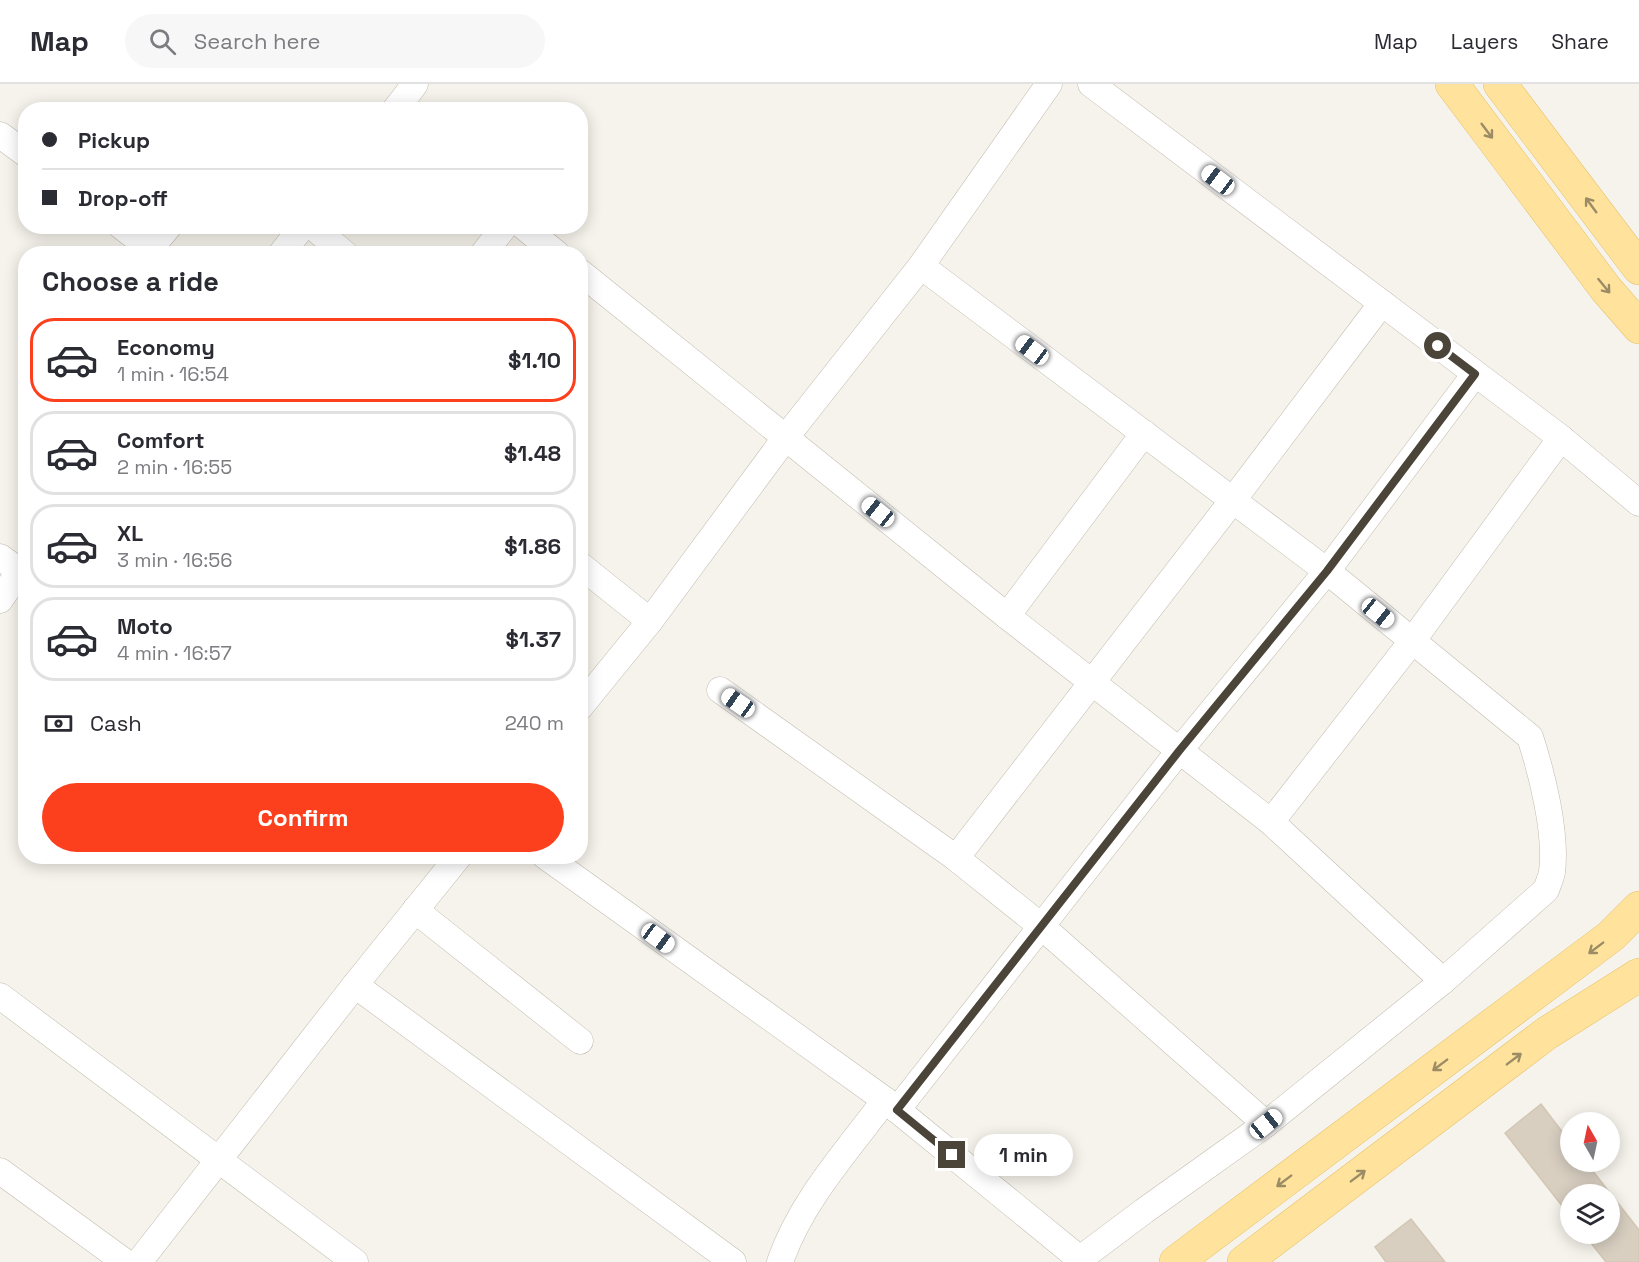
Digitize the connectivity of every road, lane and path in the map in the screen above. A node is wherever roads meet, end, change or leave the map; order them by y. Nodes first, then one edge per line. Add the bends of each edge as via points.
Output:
1 (415, 84) edge
2 (1049, 84) edge
3 (1090, 84) edge
4 (1452, 84) edge
5 (1500, 84) edge
6 (401, 102) edge
7 (0, 135) edge
8 (18, 148) edge
9 (131, 234) edge
10 (162, 234) edge
11 (297, 234) edge
12 (321, 234) edge
13 (499, 234) edge
14 (533, 234) edge
15 (147, 246) edge
16 (147, 246) edge
17 (287, 246) edge
18 (336, 246) edge
19 (489, 246) edge
20 (547, 246) edge
21 (921, 266) junction
22 (1639, 268) edge
23 (588, 278) edge
24 (1382, 303) junction
25 (1639, 327) edge
26 (1475, 374) junction
27 (1144, 433) junction
28 (786, 437) junction
29 (1561, 438) junction
30 (1233, 500) junction
31 (1639, 503) edge
32 (15, 568) edge
33 (588, 571) edge
34 (1327, 571) junction
35 (0, 600) edge
36 (1007, 616) junction
37 (650, 621) junction
38 (1413, 640) junction
39 (1091, 682) junction
40 (720, 690) dead end
41 (588, 697) edge
42 (1179, 751) junction
43 (1270, 822) junction
44 (956, 858) junction
45 (452, 864) edge
46 (556, 864) edge
47 (1639, 908) edge
48 (415, 910) junction
49 (1041, 926) junction
50 (1639, 975) edge
51 (1443, 981) junction
52 (355, 985) junction
53 (0, 996) edge
54 (580, 1041) dead end
55 (891, 1105) junction
56 (1266, 1124) junction
57 (218, 1160) junction
58 (0, 1171) edge
59 (1079, 1261) edge
60 (125, 1262) edge
61 (139, 1262) edge
62 (355, 1262) edge
63 (733, 1262) edge
64 (780, 1262) edge
65 (1176, 1262) edge
66 (1244, 1262) edge

1 - 6 street
2 - 21 street
3 - 24 street
4 -> 25 main road
22 -> 5 main road
7 - 8 street
9 - 15 street
10 - 16 street
11 - 17 street
12 - 18 street
13 - 19 street
14 - 20 street
21 - 27 street
21 - 28 street
23 - 28 street
24 - 26 street
24 - 30 street
26 - 29 street
26 - 34 street
27 - 30 street
27 - 36 street
28 - 36 street
28 - 37 street
29 - 31 street
29 - 38 street
30 - 34 street
30 - 39 street
32 - 35 street
33 - 37 street
34 - 38 street
34 - 42 street
36 - 39 street
37 - 41 street
38 - 43 street
38 - 51 street via 1530,737 1540,768 1551,841 1552,873 1546,890
39 - 42 street
39 - 44 street
40 - 44 street
42 - 43 street
42 - 49 street
43 - 51 street
44 - 49 street
45 - 48 street
46 - 55 street
47 -> 65 main road via 1611,936
48 - 52 street
48 - 54 street
49 - 55 street
49 - 56 street
66 -> 50 main road via 1548,1033
51 - 56 street
52 - 57 street
52 - 63 street
53 - 57 street
55 - 59 street
55 - 64 street via 831,1171 800,1217
56 - 59 street
57 - 61 street
57 - 62 street
58 - 60 street

